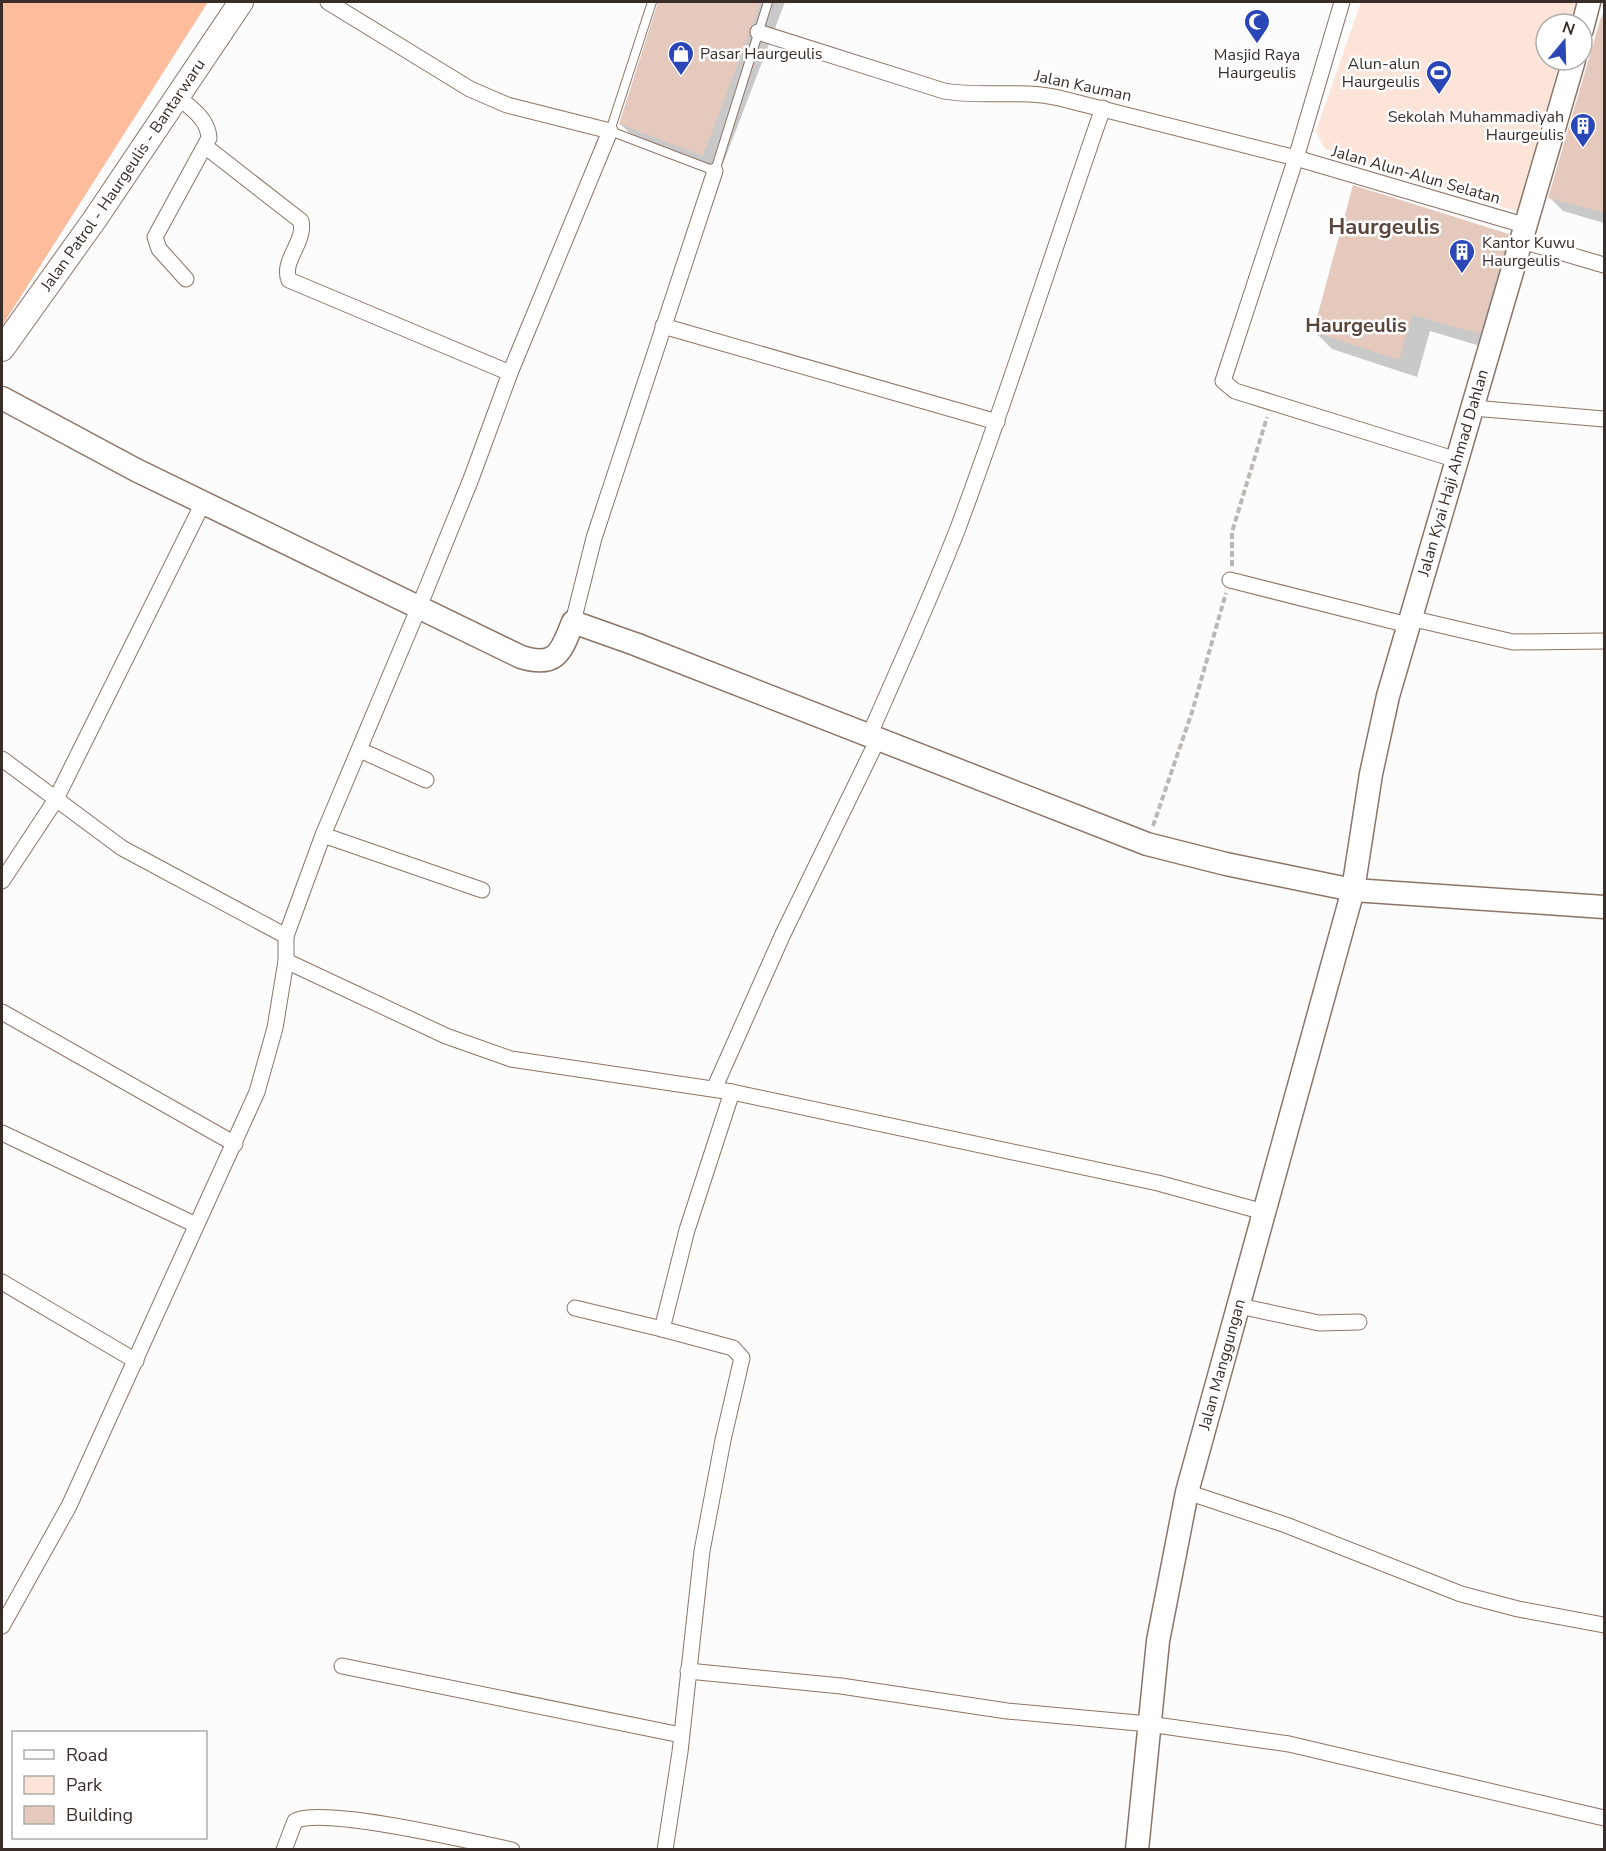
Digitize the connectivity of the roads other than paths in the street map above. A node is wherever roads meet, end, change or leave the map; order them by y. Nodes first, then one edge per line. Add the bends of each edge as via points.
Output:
1 (241, 2) edge
2 (328, 2) edge
3 (652, 2) edge
4 (768, 2) edge
5 (1342, 2) edge
6 (758, 32) junction
7 (1571, 72) edge
8 (178, 97) junction
9 (1102, 108) junction
10 (610, 130) junction
11 (206, 147) junction
12 (1296, 158) junction
13 (715, 171) junction
14 (1524, 233) junction
15 (1605, 265) edge
16 (186, 279) dead end
17 (663, 326) junction
18 (2, 349) edge
19 (510, 373) junction
20 (2, 398) edge
21 (1473, 408) junction
22 (1605, 419) edge
23 (997, 422) junction
24 (1457, 460) junction
25 (203, 503) junction
26 (1230, 580) road end
27 (419, 608) junction
28 (1409, 621) junction
29 (573, 622) junction
30 (1605, 641) edge
31 (873, 738) junction
32 (360, 750) junction
33 (2, 759) edge
34 (426, 780) dead end
35 (55, 801) junction
36 (323, 835) junction
37 (2, 881) edge
38 (482, 890) dead end
39 (1353, 890) junction
40 (1605, 907) edge
41 (286, 936) junction
42 (286, 962) junction
43 (2, 1012) edge
44 (714, 1089) junction
45 (732, 1092) junction
46 (2, 1133) edge
47 (235, 1144) junction
48 (1264, 1212) junction
49 (196, 1225) junction
50 (2, 1282) edge
51 (1239, 1305) junction
52 (575, 1308) dead end
53 (1359, 1322) dead end
54 (662, 1329) junction
55 (136, 1361) junction
56 (1187, 1492) junction
57 (1605, 1625) edge
58 (2, 1626) edge
59 (342, 1666) dead end
60 (688, 1671) junction
61 (1149, 1724) junction
62 (681, 1735) junction
63 (1605, 1818) edge
64 (284, 1850) edge
65 (512, 1850) edge
66 (664, 1850) edge
67 (1137, 1850) edge

1 - 8 main road, Jalan Patrol - Haurgeulis - Bantarwaru
2 - 10 street via 470,89 507,105
3 - 10 lane
4 - 6 lane
5 - 12 street
6 - 9 street, Jalan Kauman via 944,91 1037,93
6 - 13 lane
7 - 14 street, Jalan Kyai Haji Ahmad Dahlan
8 - 11 street via 209,128
8 - 18 main road, Jalan Patrol - Haurgeulis - Bantarwaru
9 - 12 street, Jalan Kauman
9 - 23 street
10 - 13 lane
10 - 19 street
11 - 16 street via 155,237 159,249
11 - 19 street via 301,221 302,238 287,268 290,280
12 - 14 street, Jalan Alun-Alun Selatan
12 - 24 street via 1223,381 1230,388 1271,402
13 - 17 street
14 - 15 street, Jalan Alun-Alun Selatan
14 - 21 street, Jalan Kyai Haji Ahmad Dahlan
17 - 23 street
17 - 29 street via 594,538
19 - 27 street
20 - 25 street
21 - 22 street
21 - 24 street, Jalan Kyai Haji Ahmad Dahlan
23 - 31 street
24 - 28 street, Jalan Kyai Haji Ahmad Dahlan
25 - 27 street
25 - 35 street
26 - 28 street
27 - 29 street via 534,661 556,657
27 - 32 street
28 - 30 street via 1514,642
28 - 39 street, Jalan Kyai Haji Ahmad Dahlan via 1371,774
29 - 31 street
31 - 39 street via 1147,844
31 - 44 street
32 - 34 street
32 - 36 street
33 - 35 street
35 - 37 street
35 - 41 street via 122,848
36 - 38 street
36 - 41 street
39 - 40 street
39 - 48 street, Jalan Manggungan
41 - 42 street
42 - 44 street via 484,1052
42 - 47 street via 269,1058
43 - 47 street
44 - 45 street
45 - 48 street via 1158,1183
45 - 54 street via 687,1230
46 - 49 street
47 - 49 street
48 - 51 street, Jalan Manggungan
49 - 55 street
50 - 55 street
51 - 53 street via 1319,1323
51 - 56 street, Jalan Manggungan
52 - 54 street
54 - 60 street via 733,1348 742,1358 702,1551
55 - 58 street via 69,1506
56 - 57 street via 1286,1525 1461,1594
56 - 61 street, Jalan Manggungan via 1158,1641
59 - 62 street
60 - 61 street via 841,1686 1007,1711
60 - 62 street
61 - 63 street via 1289,1744
61 - 67 street, Jalan Manggungan
62 - 66 street
64 - 65 street via 296,1821 311,1817 396,1826

